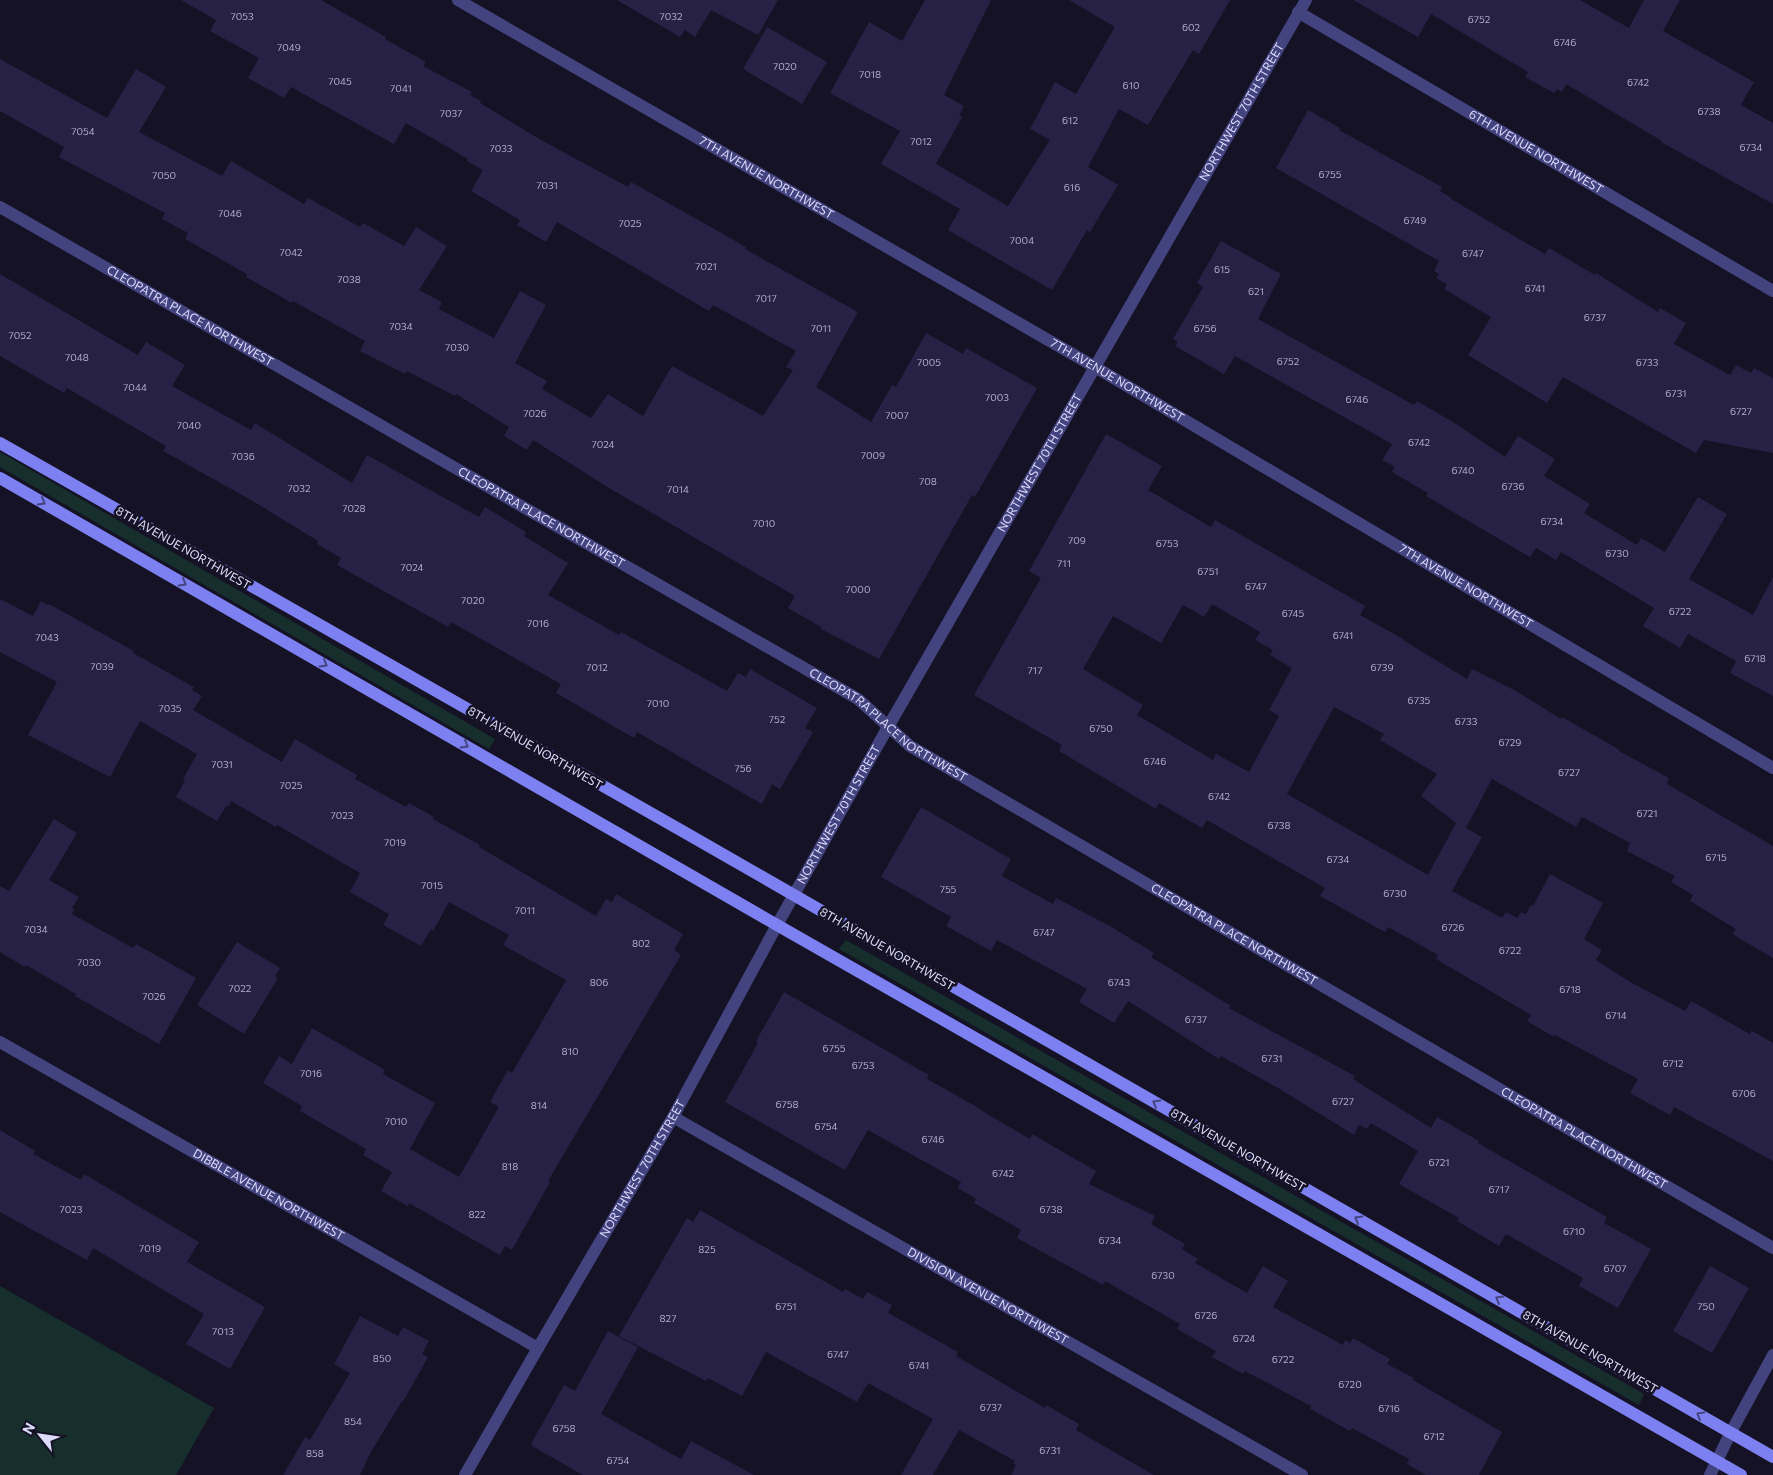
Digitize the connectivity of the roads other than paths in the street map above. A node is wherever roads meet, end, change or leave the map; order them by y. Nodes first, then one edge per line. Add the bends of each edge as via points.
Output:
1 (458, 0) edge
2 (1306, 0) edge
3 (1298, 12) junction
4 (0, 207) edge
5 (1773, 291) edge
6 (1095, 367) junction
7 (0, 443) edge
8 (0, 478) edge
9 (888, 727) junction
10 (1773, 768) edge
11 (793, 896) junction
12 (777, 925) junction
13 (0, 1042) edge
14 (673, 1117) junction
15 (1773, 1248) edge
16 (538, 1348) junction
17 (1773, 1355) edge
18 (1731, 1432) junction
19 (1773, 1457) edge
20 (1718, 1462) junction
21 (465, 1475) edge
22 (1302, 1475) edge
23 (1710, 1475) edge
24 (1741, 1475) edge

1 - 6 street, 7TH AVENUE NORTHWEST
2 - 3 street, NORTHWEST 70TH STREET
3 - 5 street, 6TH AVENUE NORTHWEST
3 - 6 street, NORTHWEST 70TH STREET
4 - 9 street, CLEOPATRA PLACE NORTHWEST via 858,699
6 - 9 street, NORTHWEST 70TH STREET
6 - 10 street, 7TH AVENUE NORTHWEST
7 - 11 main road, 8TH AVENUE NORTHWEST
8 -> 12 main road
9 - 11 street, NORTHWEST 70TH STREET
9 - 15 street, CLEOPATRA PLACE NORTHWEST via 910,746
11 - 12 street, NORTHWEST 70TH STREET
18 -> 11 main road, 8TH AVENUE NORTHWEST
12 - 14 street, NORTHWEST 70TH STREET
12 - 20 main road
13 - 16 street, DIBBLE AVENUE NORTHWEST
14 - 16 street, NORTHWEST 70TH STREET
14 - 22 street, DIVISION AVENUE NORTHWEST
16 - 21 street, NORTHWEST 70TH STREET
17 - 18 street
18 - 19 main road, 8TH AVENUE NORTHWEST
18 - 20 street
20 - 23 street
20 - 24 main road

